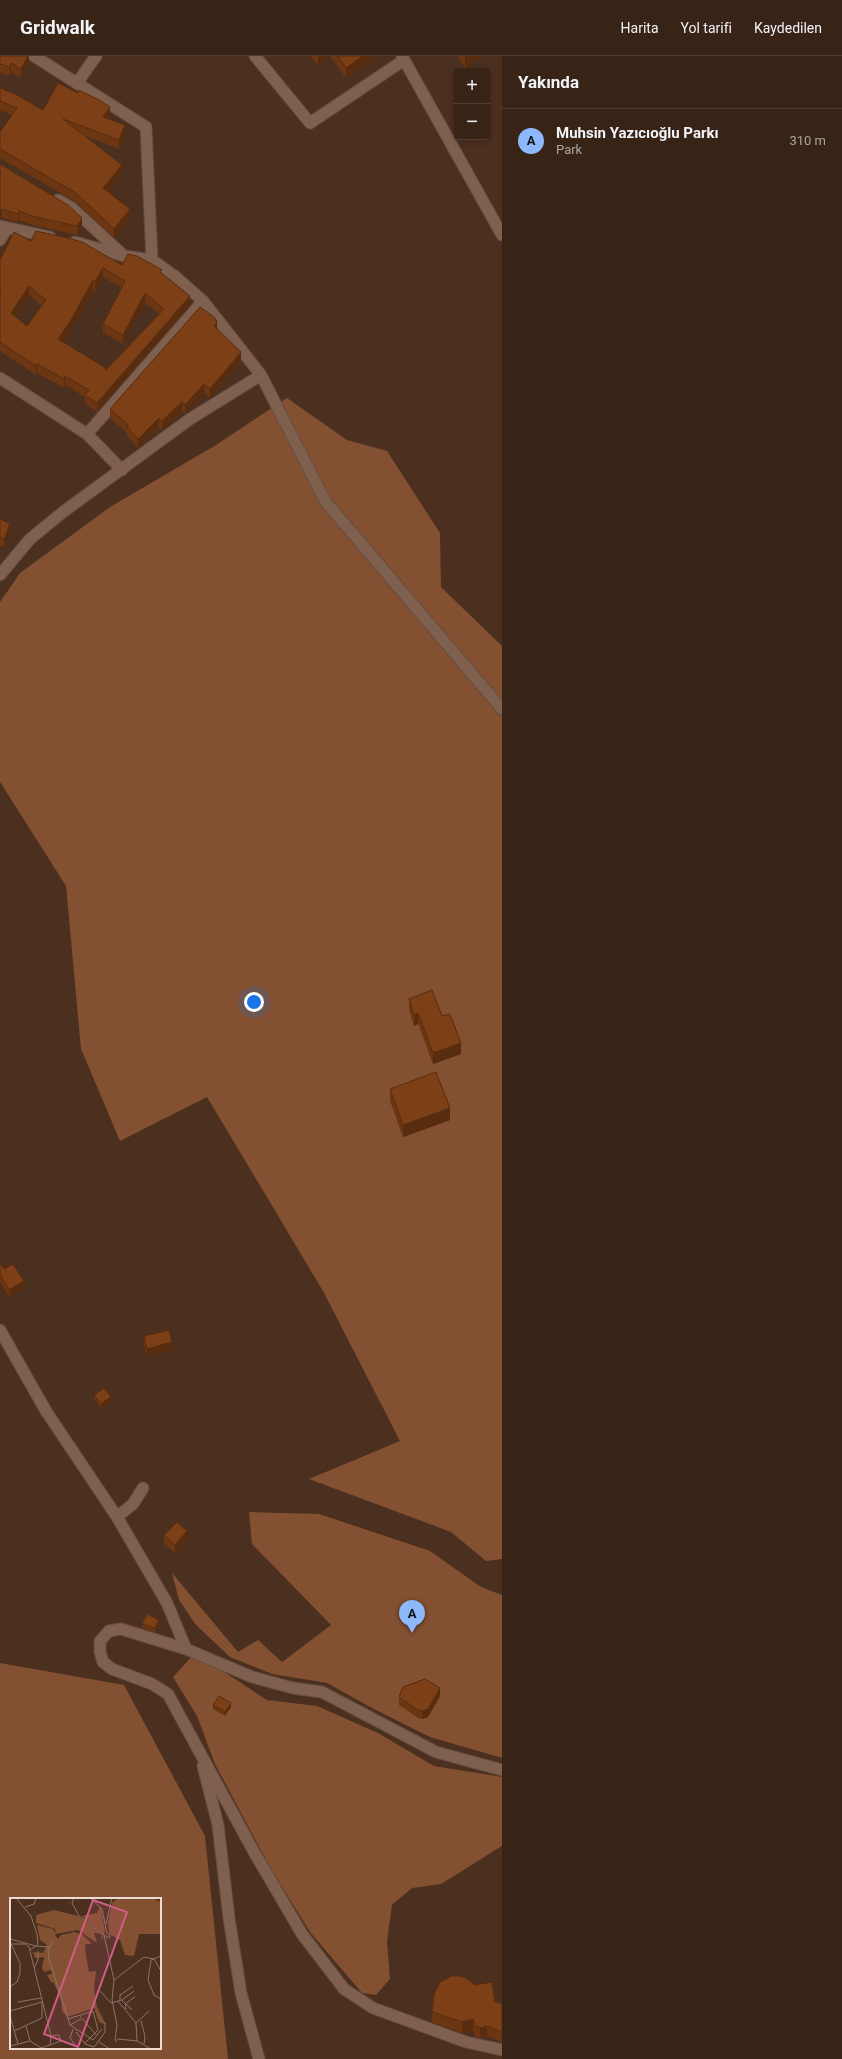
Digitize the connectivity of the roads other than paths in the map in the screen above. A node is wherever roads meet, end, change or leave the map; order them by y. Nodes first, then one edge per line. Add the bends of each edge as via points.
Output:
1 (34, 56) edge
2 (96, 56) edge
3 (254, 56) edge
4 (403, 58) edge
5 (77, 83) junction
6 (46, 193) edge
7 (4, 227) edge
8 (502, 235) edge
9 (0, 240) edge
10 (124, 256) junction
11 (152, 260) junction
12 (203, 301) junction
13 (261, 374) junction
14 (0, 378) edge
15 (88, 434) junction
16 (122, 470) junction
17 (0, 575) edge
18 (502, 709) edge
19 (0, 1330) edge
20 (143, 1488) dead end
21 (117, 1517) junction
22 (186, 1649) junction
23 (198, 1748) junction
24 (502, 1770) edge
25 (502, 2050) edge
26 (259, 2059) edge

1 - 5 street
2 - 5 street
3 - 4 street via 310,122
4 - 8 street
5 - 11 street via 146,127
6 - 10 street via 72,208
7 - 9 street
7 - 10 street via 70,240
10 - 11 street
11 - 12 street
12 - 13 street
12 - 15 street
13 - 16 street via 190,419
13 - 18 street via 325,501
14 - 15 street
15 - 16 street
16 - 17 street via 62,512 30,539
19 - 21 street via 46,1411
20 - 21 street via 133,1504
21 - 22 street via 167,1603
22 - 23 street via 121,1629 109,1631 100,1641 103,1662 112,1669 152,1684 168,1694
22 - 24 street via 252,1677 293,1688 322,1692 436,1752
23 - 25 street via 302,1934 344,1989 374,2008 466,2042
23 - 26 street via 218,1825 241,1993

